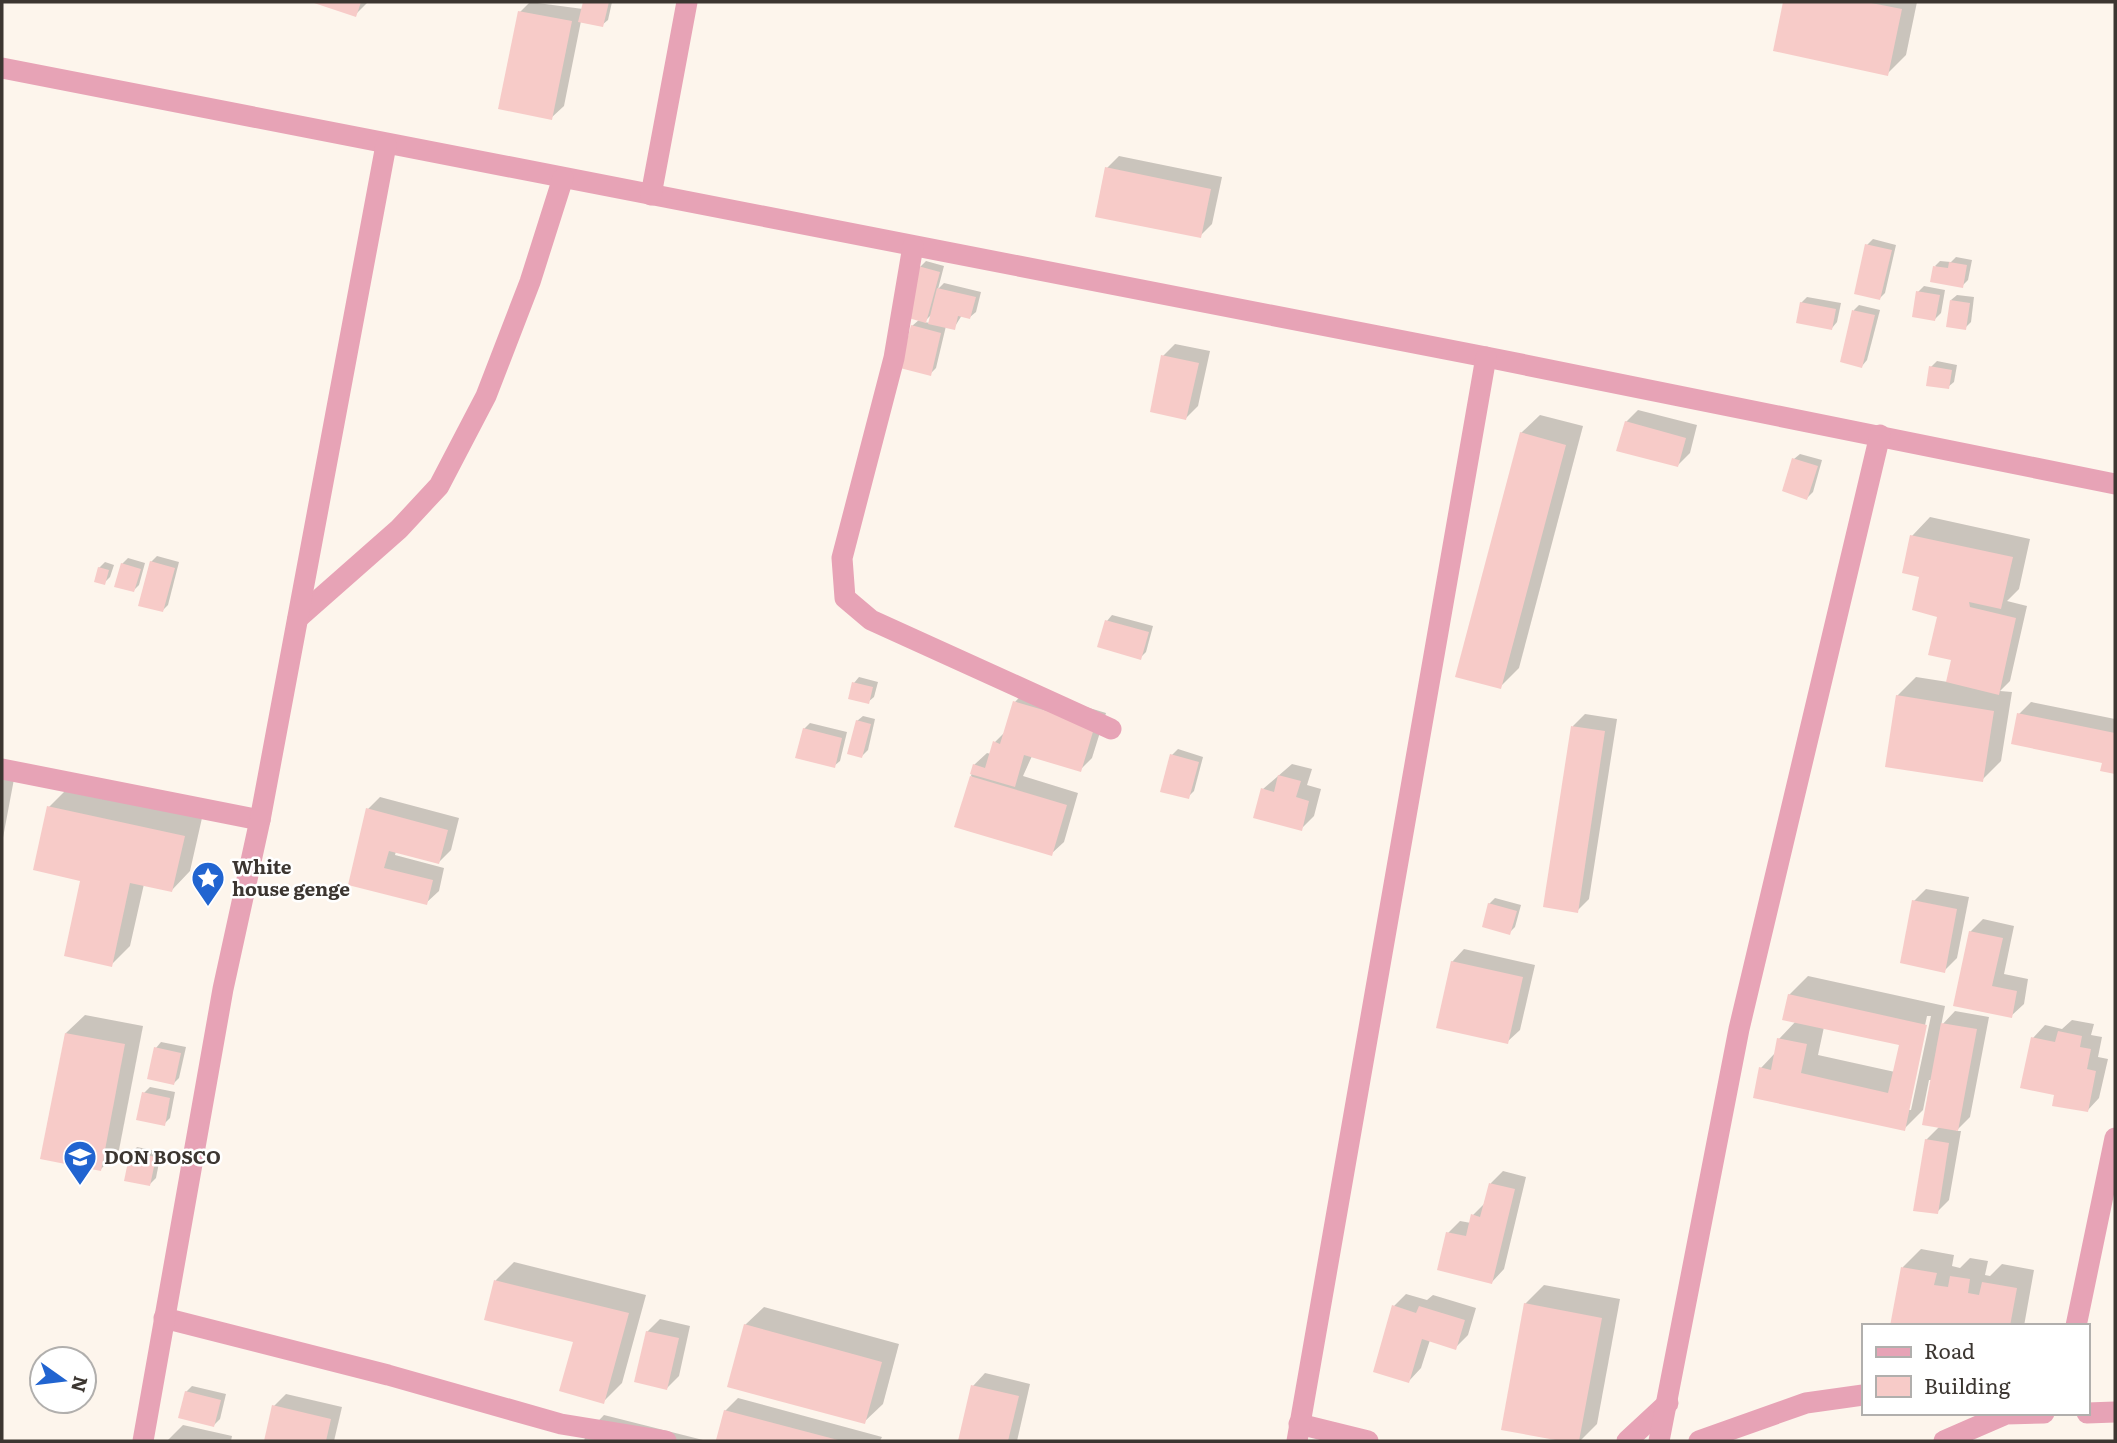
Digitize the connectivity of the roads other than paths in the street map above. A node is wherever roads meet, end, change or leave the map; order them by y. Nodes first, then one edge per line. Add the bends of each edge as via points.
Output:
1 (687, 2) edge
2 (2, 68) edge
3 (386, 145) junction
4 (563, 178) junction
5 (651, 195) junction
6 (913, 246) junction
7 (1486, 357) junction
8 (1880, 435) junction
9 (2115, 484) edge
10 (298, 618) junction
11 (1111, 729) dead end
12 (2, 769) edge
13 (260, 820) junction
14 (2115, 1138) edge
15 (164, 1318) junction
16 (2076, 1324) edge
17 (1862, 1395) edge
18 (1668, 1403) junction
19 (2115, 1412) edge
20 (2089, 1413) edge
21 (2000, 1415) edge
22 (1293, 1436) edge
23 (143, 1441) edge
24 (666, 1441) edge
25 (1368, 1441) edge
26 (1627, 1441) edge
27 (1660, 1441) edge
28 (1699, 1441) edge
29 (1944, 1441) edge

1 - 5 street
2 - 3 street
3 - 4 street
3 - 10 street
4 - 5 street
4 - 10 street via 530,282 486,396 439,486 399,529
5 - 6 street
6 - 7 street
6 - 11 street via 894,358 842,558 845,598 872,620
7 - 8 street
7 - 22 street
8 - 9 street
8 - 18 street via 1739,1029
10 - 13 street
12 - 13 street
13 - 15 street via 223,989
14 - 16 street
15 - 23 street
15 - 24 street via 561,1424
17 - 28 street via 1807,1403
18 - 26 street
18 - 27 street
19 - 20 street
21 - 29 street
22 - 25 street

